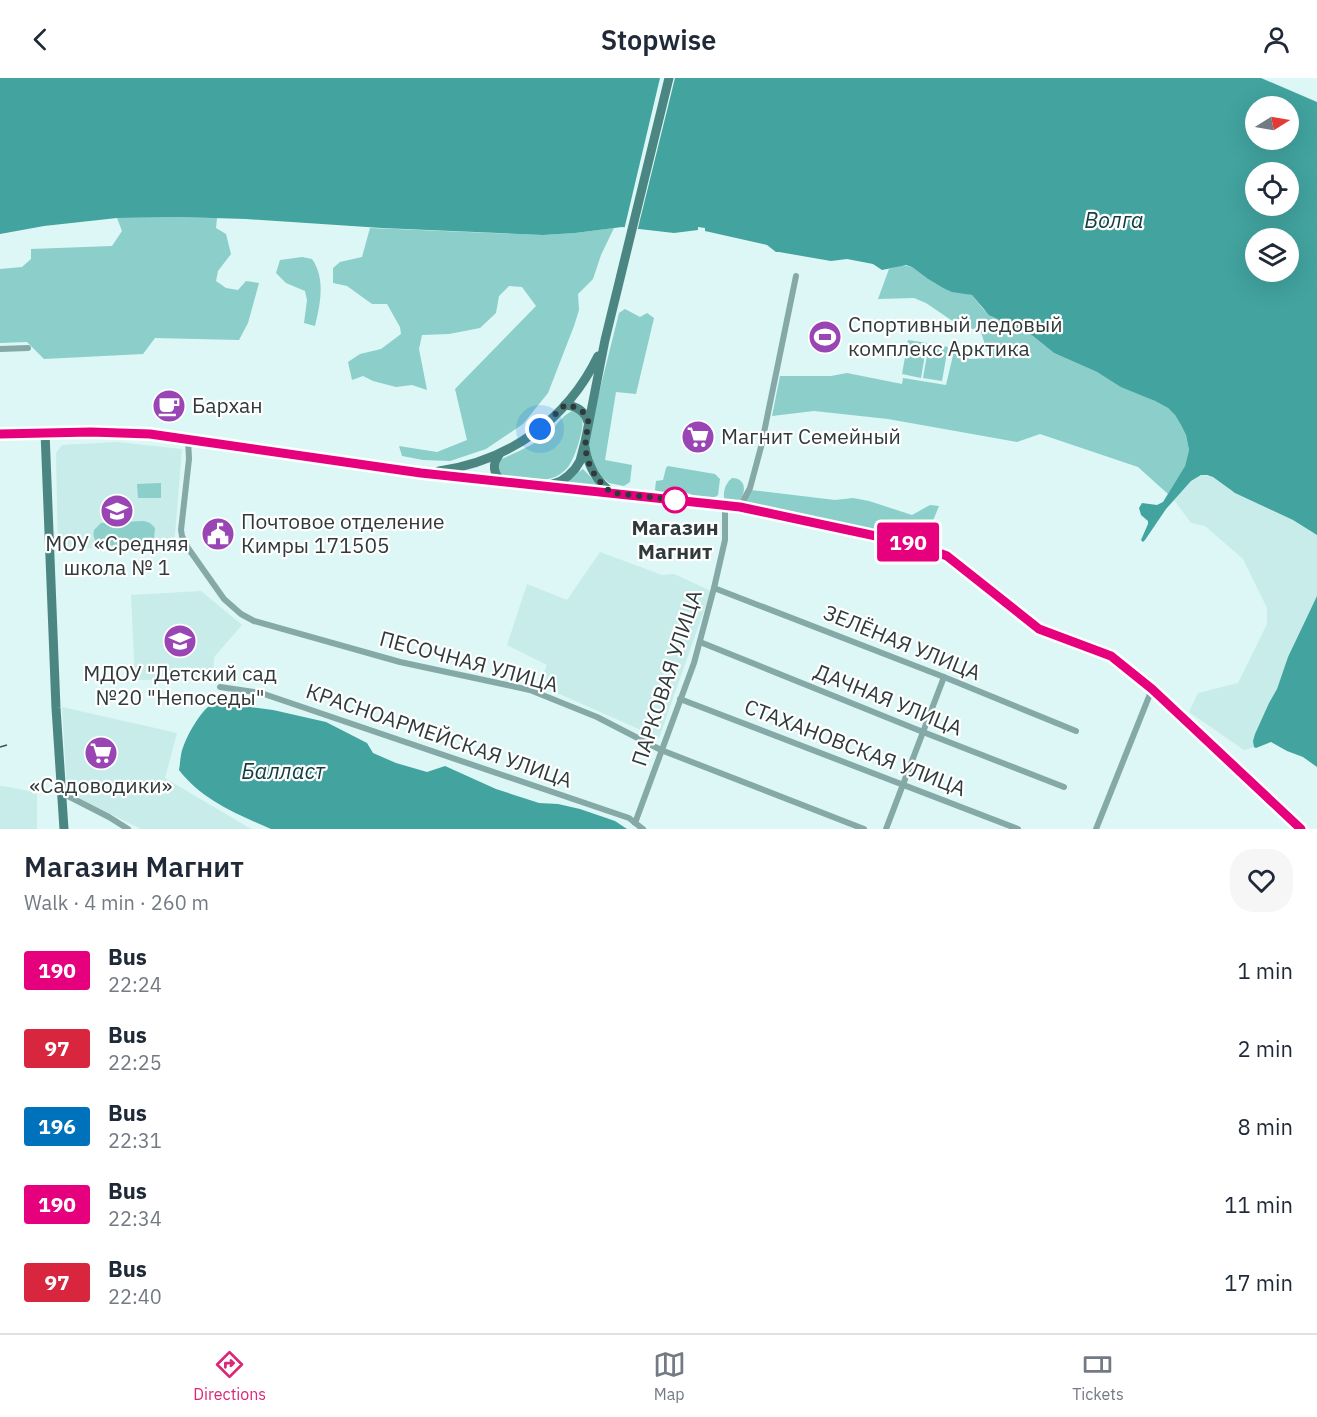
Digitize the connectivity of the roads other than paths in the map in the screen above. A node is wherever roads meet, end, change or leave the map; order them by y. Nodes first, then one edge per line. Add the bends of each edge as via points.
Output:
1 (669, 78) edge
2 (796, 276) dead end
3 (605, 340) junction
4 (28, 348) dead end
5 (0, 350) edge
6 (565, 405) junction
7 (588, 422) junction
8 (45, 432) junction
9 (0, 434) edge
10 (188, 439) junction
11 (585, 442) junction
12 (500, 454) junction
13 (421, 473) junction
14 (502, 481) junction
15 (544, 486) junction
16 (612, 493) junction
17 (725, 506) junction
18 (740, 507) junction
19 (714, 588) junction
20 (700, 642) junction
21 (944, 677) junction
22 (220, 687) dead end
23 (1152, 689) junction
24 (680, 699) junction
25 (1076, 731) dead end
26 (923, 732) junction
27 (661, 750) junction
28 (903, 784) junction
29 (1064, 787) dead end
30 (62, 794) junction
31 (635, 823) junction
32 (64, 829) edge
33 (128, 829) edge
34 (643, 829) edge
35 (864, 829) edge
36 (886, 829) edge
37 (1018, 829) edge
38 (1095, 829) edge
39 (1301, 829) edge

1 - 3 main road
2 - 18 street via 761,447 750,488
3 - 6 main road via 588,374
3 - 7 main road
4 - 5 street
6 - 7 main road via 578,408
6 - 12 main road via 549,422
7 - 11 main road
8 - 9 main road
8 - 10 main road via 129,432
8 - 30 main road
10 - 13 main road
10 - 27 street, ПЕСОЧНАЯ УЛИЦА via 182,536 224,599 242,614 254,621 400,662 530,690 597,717
11 - 15 main road via 572,473
11 - 16 main road via 593,473
12 - 13 main road via 461,467
12 - 14 main road via 494,468
13 - 14 main road
14 - 15 main road
15 - 16 main road
16 - 17 street
17 - 18 street
17 - 19 street, ПАРКОВАЯ УЛИЦА via 725,540
18 - 23 street via 918,545 947,556 1039,629 1111,656
19 - 20 street, ПАРКОВАЯ УЛИЦА
19 - 21 street, ЗЕЛЁНАЯ УЛИЦА
20 - 24 street, ПАРКОВАЯ УЛИЦА
20 - 26 street, ДАЧНАЯ УЛИЦА
21 - 25 street, ЗЕЛЁНАЯ УЛИЦА
21 - 26 street
22 - 31 street, КРАСНОАРМЕЙСКАЯ УЛИЦА via 261,693
23 - 38 street
23 - 39 street
24 - 27 street, ПАРКОВАЯ УЛИЦА
24 - 28 street, СТАХАНОВСКАЯ УЛИЦА
26 - 28 street
26 - 29 street, ДАЧНАЯ УЛИЦА
27 - 31 street, ПАРКОВАЯ УЛИЦА
27 - 35 street, ПЕСОЧНАЯ УЛИЦА
28 - 36 street
28 - 37 street, СТАХАНОВСКАЯ УЛИЦА
30 - 32 main road
30 - 33 street
31 - 34 street, КРАСНОАРМЕЙСКАЯ УЛИЦА

